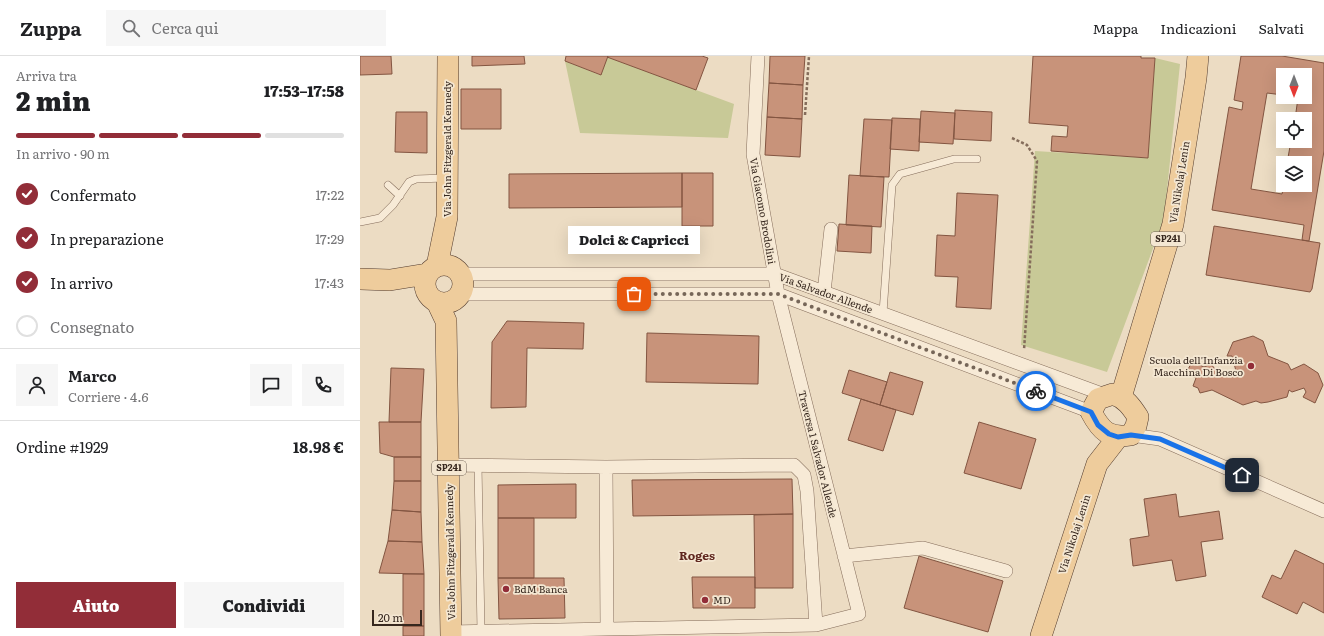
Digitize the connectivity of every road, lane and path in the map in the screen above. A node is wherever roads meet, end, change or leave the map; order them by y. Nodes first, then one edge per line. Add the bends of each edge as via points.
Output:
1 (448, 56) edge
2 (758, 56) edge
3 (809, 56) edge
4 (1198, 56) edge
5 (804, 115) dead end
6 (1012, 138) dead end
7 (977, 159) dead end
8 (448, 178) junction
9 (388, 185) dead end
10 (400, 196) junction
11 (360, 222) edge
12 (830, 229) dead end
13 (775, 274) junction
14 (360, 279) edge
15 (432, 284) junction
16 (461, 284) junction
17 (824, 292) junction
18 (778, 294) junction
19 (883, 313) junction
20 (1023, 365) junction
21 (1113, 396) junction
22 (1091, 412) junction
23 (1129, 430) junction
24 (1160, 439) junction
25 (449, 465) junction
26 (478, 465) junction
27 (606, 467) junction
28 (1324, 511) edge
29 (844, 556) junction
30 (1006, 571) dead end
31 (816, 625) junction
32 (607, 628) junction
33 (480, 631) junction
34 (451, 634) edge
35 (1041, 636) edge

1 - 8 main road, Via John Fitzgerald Kennedy
2 - 13 street, Via Giacomo Brodolini via 753,154
3 - 5 path
4 - 21 main road, Via Nikolaj Lenin / SP241 via 1172,224
6 - 20 path via 1027,145 1037,161
7 - 19 lane via 954,159 900,174 892,185
8 - 10 lane via 416,179 409,182
8 - 15 main road, Via John Fitzgerald Kennedy via 448,217
9 - 10 lane
10 - 11 lane via 380,218
12 - 17 street
13 - 16 street, Via Salvador Allende
13 - 17 street, Via Salvador Allende
13 - 18 street, Via Giacomo Brodolini
14 - 15 main road
15 - 16 main road via 450,266
15 - 16 main road via 451,302
15 - 25 main road, Via John Fitzgerald Kennedy / SP241 via 446,321
16 - 18 street, Via Salvador Allende
17 - 19 street, Via Salvador Allende
18 - 22 street, Via Salvador Allende
18 - 29 street, Traversa 1 Salvador Allende
19 - 20 street, Via Salvador Allende
20 - 21 street, Via Salvador Allende
21 - 22 main road, Via Nikolaj Lenin via 1098,399
21 - 23 main road via 1131,406
22 - 23 main road via 1098,425 1109,434
23 - 24 street
23 - 24 street
23 - 35 main road, Via Nikolaj Lenin via 1097,464
24 - 28 street
25 - 26 street
25 - 34 main road, Via John Fitzgerald Kennedy / SP241
26 - 27 street
26 - 33 lane
27 - 31 street via 794,465 804,475 807,491
27 - 32 street
29 - 30 street via 923,548
29 - 31 street, Traversa 1 Salvador Allende via 860,614
31 - 32 street
32 - 33 street
33 - 34 street

